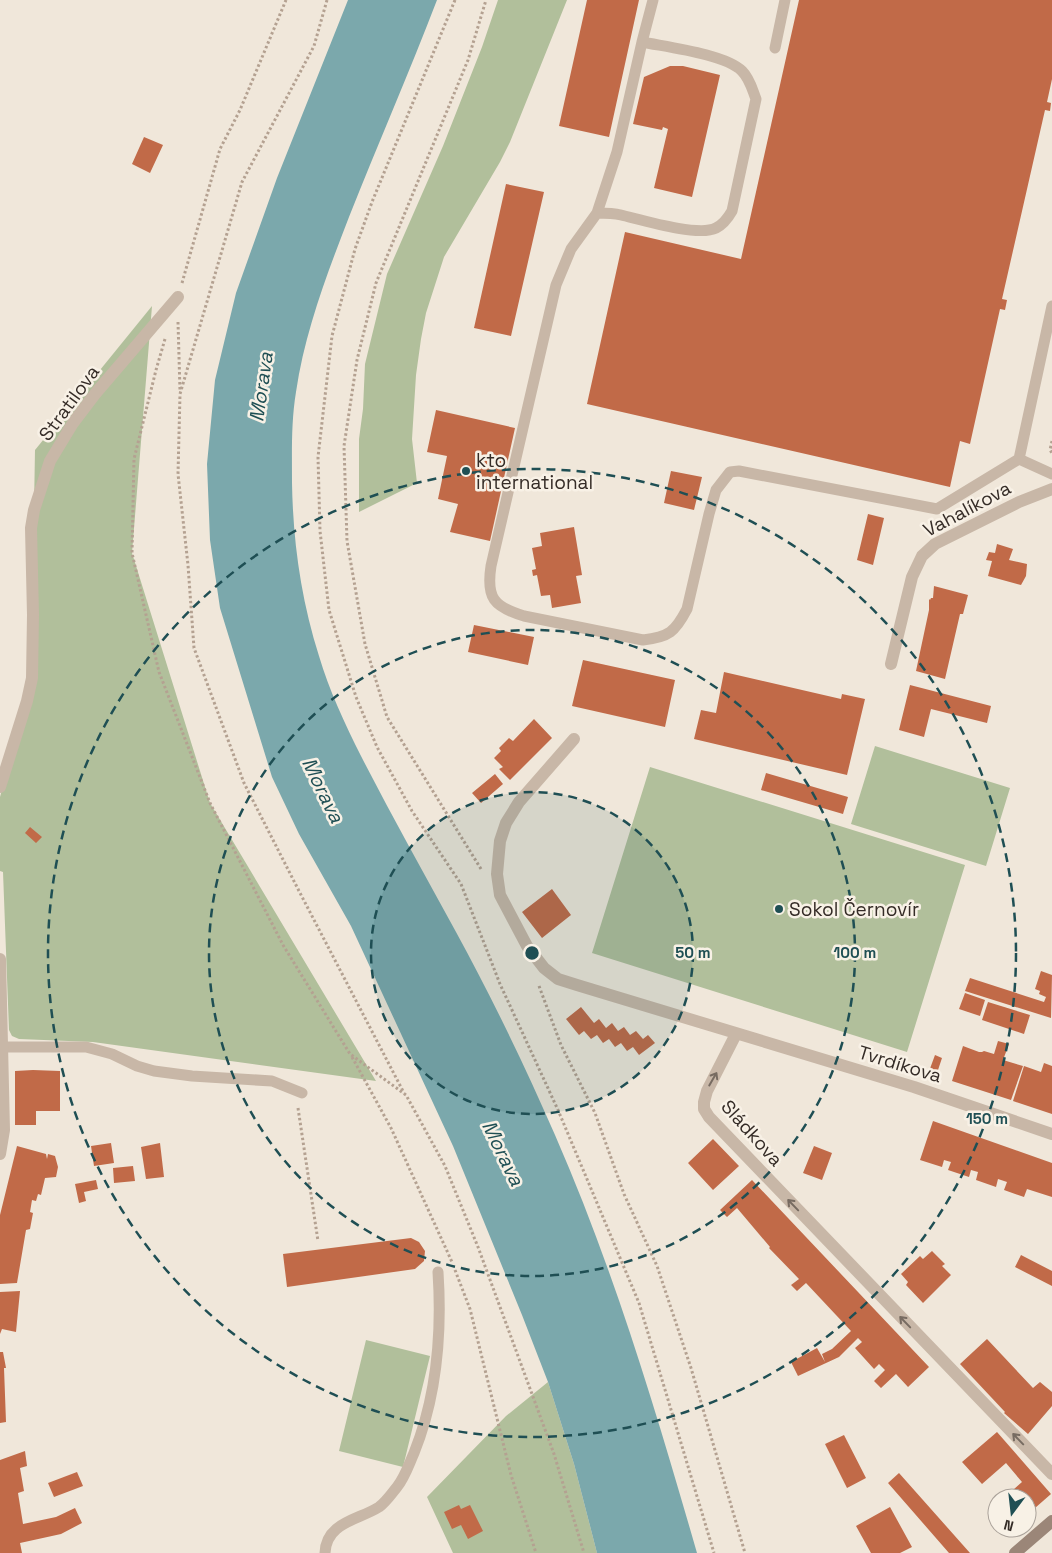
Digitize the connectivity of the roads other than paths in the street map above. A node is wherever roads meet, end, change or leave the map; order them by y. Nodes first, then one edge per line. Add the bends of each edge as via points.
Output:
1 (653, 0) edge
2 (785, 0) edge
3 (642, 42) junction
4 (774, 48) dead end
5 (597, 213) junction
6 (178, 297) road end
7 (1052, 306) edge
8 (1019, 459) junction
9 (1052, 474) edge
10 (1052, 490) edge
11 (890, 664) dead end
12 (574, 739) dead end
13 (0, 787) edge
14 (0, 959) edge
15 (736, 1034) junction
16 (2, 1047) junction
17 (299, 1092) road end
18 (1052, 1134) edge
19 (0, 1154) edge
20 (438, 1272) dead end
21 (1052, 1474) edge
22 (1052, 1521) edge
23 (325, 1553) edge
24 (1015, 1553) edge

1 - 3 lane
2 - 4 lane
3 - 5 lane via 617,152
3 - 5 lane via 726,61 742,70 750,81 756,99 732,211 726,221 715,228 702,230
5 - 8 lane via 571,249 556,284 491,566 489,589 498,605 508,611 643,640 672,632 687,610 716,490 730,472 739,471 937,509
6 - 13 street, Stratilova via 90,401 50,461 31,528 33,632 30,689
7 - 8 lane
8 - 9 lane
10 - 11 street, Vahalíkova via 1019,502 935,544 922,556 912,577
12 - 15 street via 519,802 500,841 497,874 500,894 527,946 544,968 558,979
14 - 16 street
15 - 18 street, Tvrdíkova via 914,1087
21 -> 15 street, Sládkova via 709,1117 704,1109 707,1091
16 - 17 lane via 86,1047 154,1070 272,1081
16 - 19 street via 4,1130
20 - 23 lane via 438,1352 427,1414 408,1469 381,1505 342,1523 331,1534
22 - 24 main road

